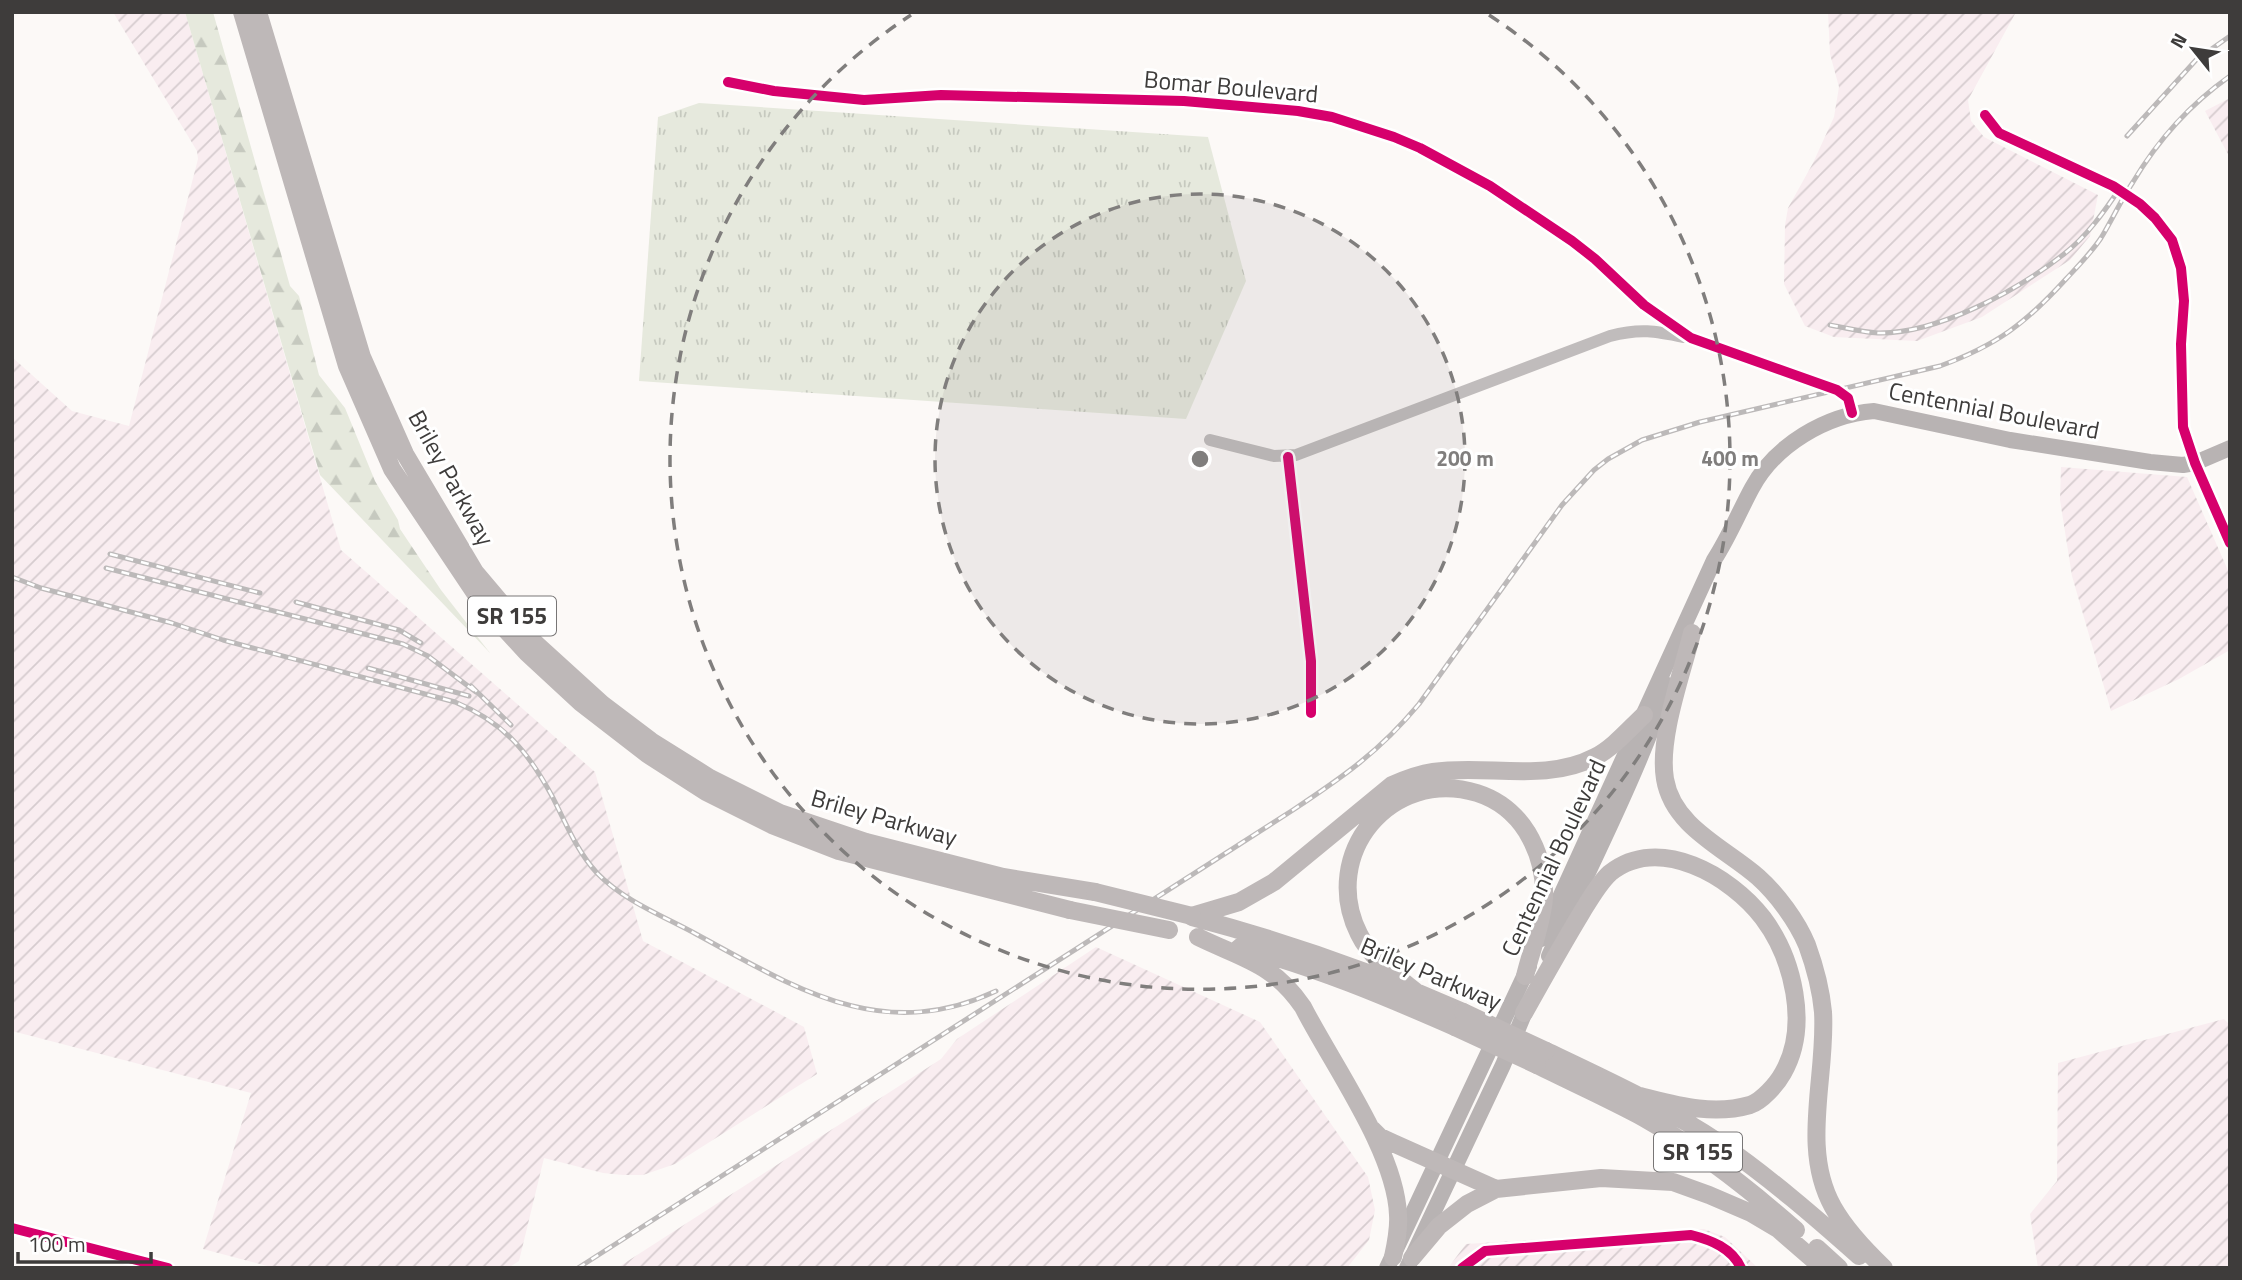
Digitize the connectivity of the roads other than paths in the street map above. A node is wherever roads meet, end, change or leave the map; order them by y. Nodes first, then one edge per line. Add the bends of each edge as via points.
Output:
1 (242, 12) edge
2 (258, 12) edge
3 (728, 82) dead end
4 (1985, 115) dead end
5 (1691, 338) junction
6 (1852, 413) junction
7 (1210, 440) dead end
8 (2230, 449) edge
9 (1288, 457) junction
10 (2195, 463) junction
11 (2230, 543) edge
12 (1725, 544) junction
13 (1692, 633) junction
14 (1311, 713) dead end
15 (1644, 715) junction
16 (1192, 916) junction
17 (1198, 937) junction
18 (1525, 976) junction
19 (1415, 991) junction
20 (1524, 1013) junction
21 (1459, 1020) junction
22 (1541, 1058) junction
23 (1640, 1096) junction
24 (1368, 1123) junction
25 (1445, 1166) junction
26 (1496, 1189) junction
27 (12, 1228) edge
28 (1400, 1263) edge
29 (168, 1268) edge
30 (1462, 1268) edge
31 (1741, 1268) edge
32 (1822, 1268) edge
33 (1839, 1268) edge
34 (1872, 1268) edge
35 (1884, 1268) edge

1 - 17 highway, Briley Parkway / SR 155, bridge via 347,366 368,418 423,519 483,605 527,653 647,754 706,792 772,825 839,851 1070,910
2 - 16 highway, Briley Parkway / SR 155, bridge via 362,357 405,454 475,572 536,644 651,741 710,778 780,813 866,842 1003,877 1095,892
3 - 5 street, Bomar Boulevard via 864,100 941,95 1184,101 1332,117 1420,148 1490,186 1595,258 1644,305
4 - 10 street via 2000,133 2126,194 2155,218 2172,240 2184,301 2183,427
5 - 6 street, Bomar Boulevard via 1837,390 1848,398
5 - 9 street via 1646,329 1620,333
6 - 10 main road, Centennial Boulevard via 1886,412 2052,447 2150,462
6 - 12 main road, Centennial Boulevard via 1812,430 1765,467
7 - 9 street
8 - 10 main road, Centennial Boulevard
9 - 14 street via 1311,661
10 - 11 street
12 - 13 main road, Centennial Boulevard
12 - 15 main road, Centennial Boulevard
13 - 20 main road, Centennial Boulevard
13 - 35 highway via 1667,728 1665,779 1675,805 1690,824 1761,879 1806,943 1823,1013 1817,1149 1822,1177 1832,1205 1858,1244
15 - 16 highway via 1596,757 1572,766 1461,769 1413,776 1392,785 1274,882 1239,902
15 - 18 main road, Centennial Boulevard
16 - 19 highway, Briley Parkway / SR 155 via 1310,950
17 - 21 highway, Briley Parkway / SR 155 via 1298,962
17 - 24 highway via 1253,961 1291,989
18 - 19 highway via 1544,898 1536,848 1520,821 1504,806 1462,789 1438,788 1396,801 1379,815 1364,832 1350,871 1351,910 1359,935 1373,954
18 - 25 main road, Centennial Boulevard
19 - 21 highway, Briley Parkway / SR 155
20 - 23 highway via 1609,874 1652,858 1672,859 1711,873 1762,917 1777,941 1794,992 1794,1048 1777,1083 1753,1104 1724,1110 1693,1109
20 - 25 main road, Centennial Boulevard via 1503,1065
21 - 22 highway, Briley Parkway / SR 155, bridge
22 - 23 highway, Briley Parkway / SR 155
22 - 33 highway, Briley Parkway / SR 155 via 1688,1145 1749,1189
23 - 34 highway, Briley Parkway / SR 155 via 1720,1143 1774,1183
24 - 25 highway via 1380,1137
24 - 28 highway via 1394,1189
25 - 26 highway
25 - 28 main road, Centennial Boulevard
26 - 28 highway via 1467,1204
26 - 32 highway via 1601,1178 1673,1182 1751,1213 1778,1229
27 - 29 street
30 - 31 street via 1485,1251 1691,1235 1714,1241

